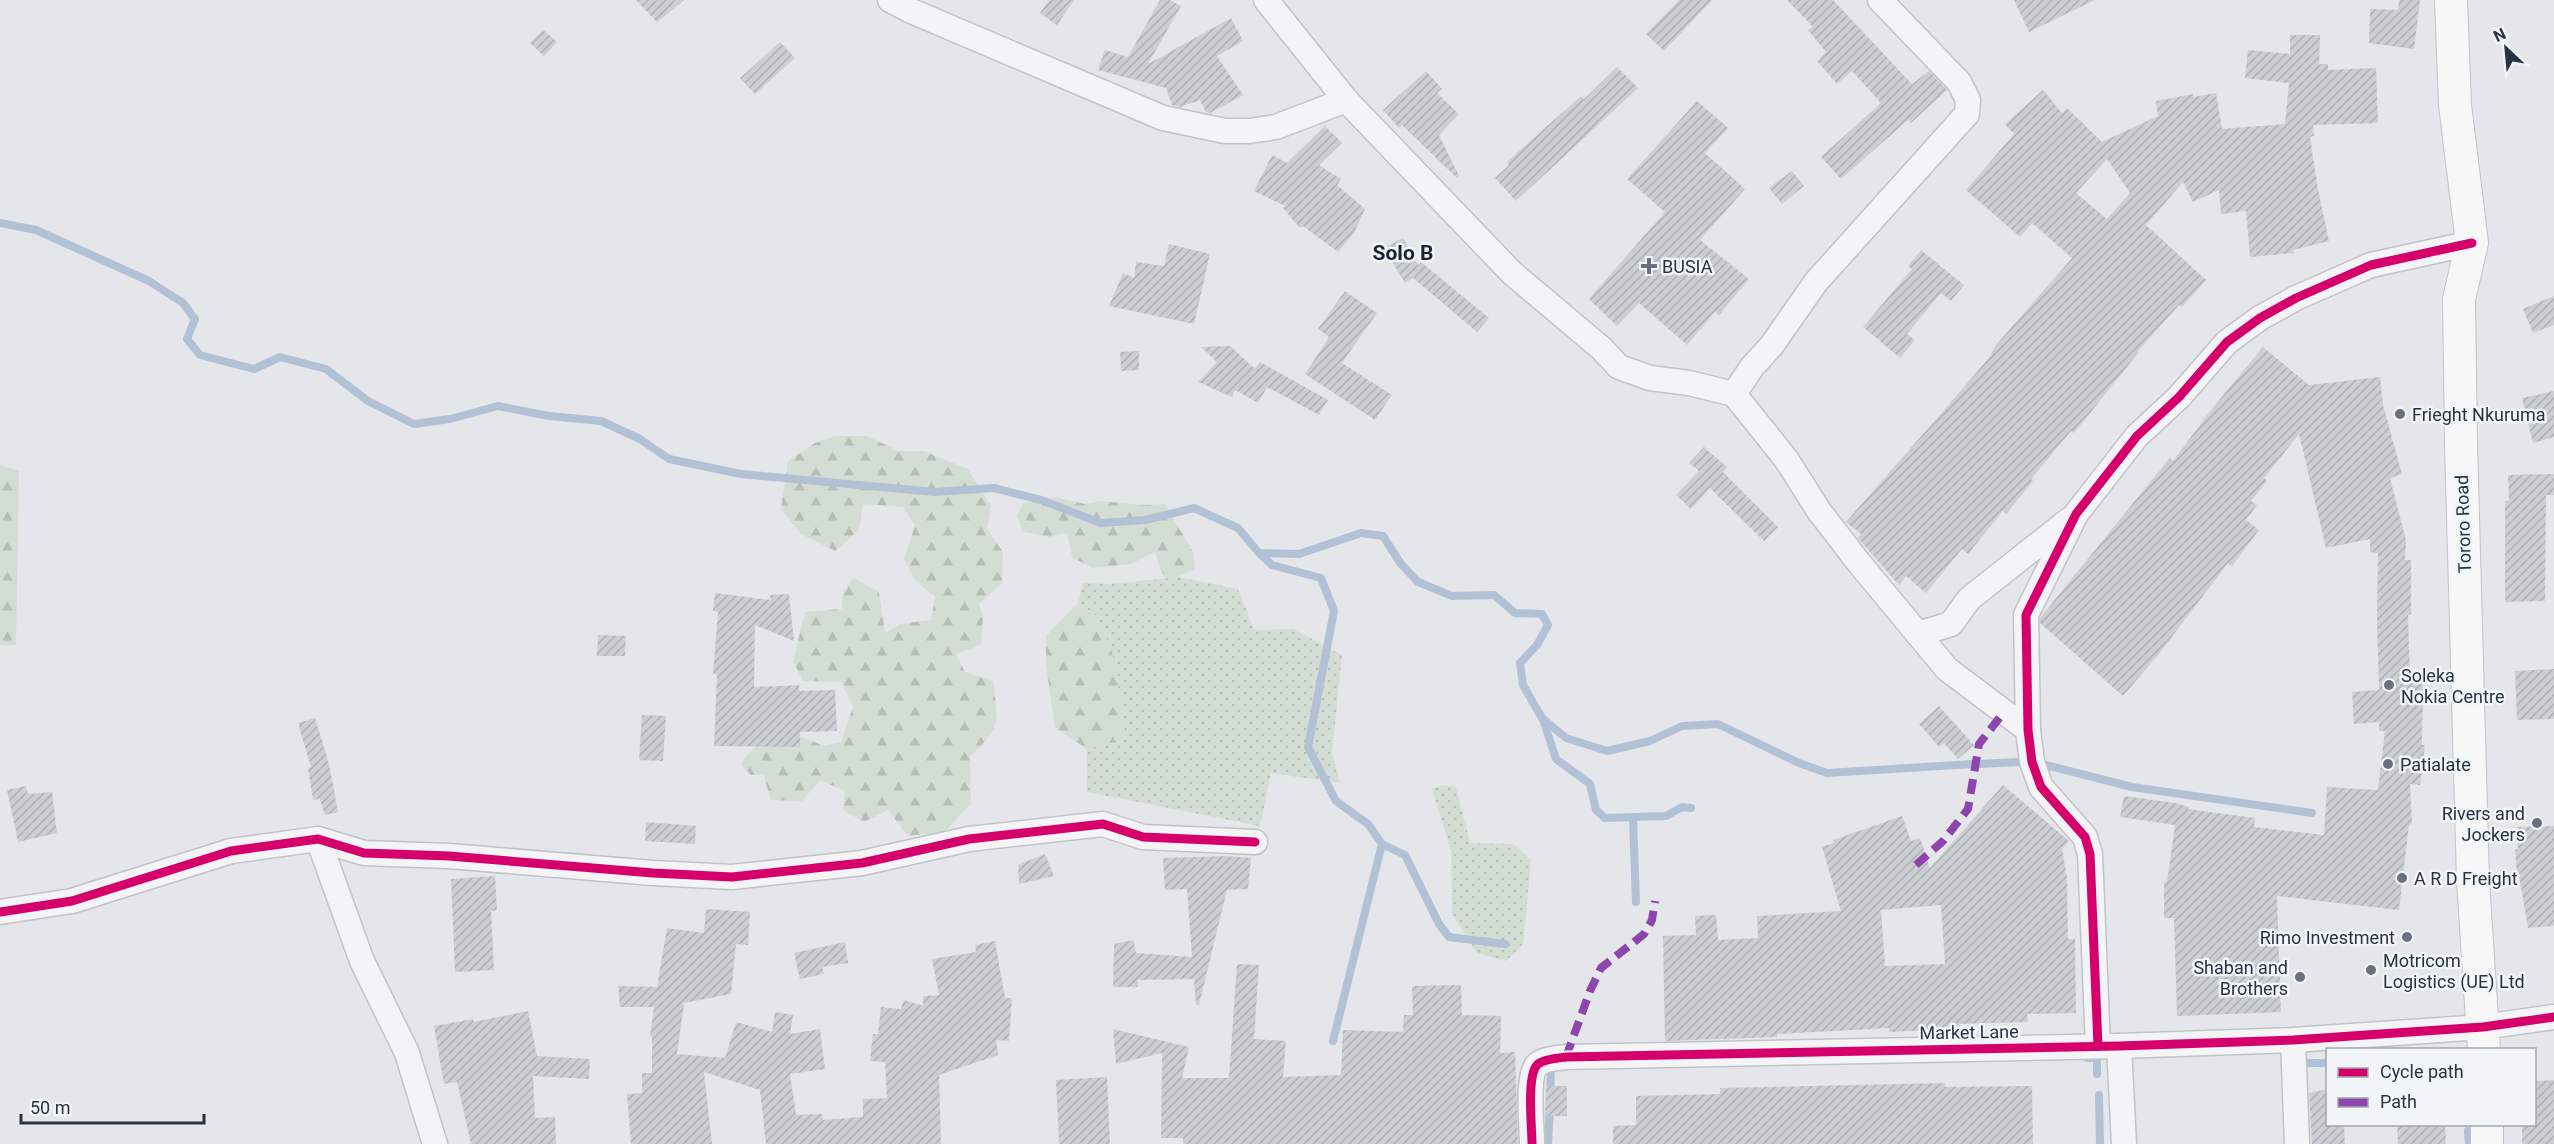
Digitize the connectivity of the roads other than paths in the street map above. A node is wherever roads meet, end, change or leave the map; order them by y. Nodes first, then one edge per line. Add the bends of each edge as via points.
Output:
1 (890, 0) edge
2 (1266, 0) edge
3 (1880, 0) edge
4 (2451, 0) edge
5 (1346, 100) junction
6 (2472, 243) junction
7 (1734, 394) junction
8 (2076, 514) junction
9 (1918, 634) junction
10 (2028, 730) junction
11 (318, 839) junction
12 (1255, 842) dead end
13 (0, 912) edge
14 (2554, 1017) edge
15 (2484, 1038) edge
16 (2293, 1040) junction
17 (2108, 1046) junction
18 (2487, 1126) edge
19 (435, 1144) edge
20 (1532, 1144) edge
21 (2124, 1144) edge
22 (2297, 1144) edge
23 (2487, 1144) edge

1 - 5 street via 1163,118 1225,131 1249,131 1276,127
2 - 5 street
3 - 7 street via 1959,82 1968,99 1967,114 1816,282
4 - 6 main road, Tororo Road via 2456,105
5 - 7 street via 1512,273 1619,367 1650,378
6 - 8 street via 2371,265 2260,318 2227,342 2179,397 2137,436
6 - 15 main road, Tororo Road via 2459,299 2461,456 2473,881
7 - 9 street via 1786,459 1819,511
8 - 9 street via 1969,599 1950,624
8 - 10 street via 2026,615
9 - 10 street via 1947,669
10 - 17 street via 2032,762 2041,787 2085,837 2090,854
11 - 12 street via 364,853 732,878 862,863 969,839 1103,824 1143,837
11 - 13 street via 231,852 72,901
11 - 19 street via 362,961 407,1053
14 - 15 street, Market Lane
15 - 16 street, Market Lane
16 - 17 street, Market Lane
16 - 22 street
17 - 20 street, Market Lane via 1566,1057 1540,1062 1534,1070
17 - 21 street
18 - 23 main road

